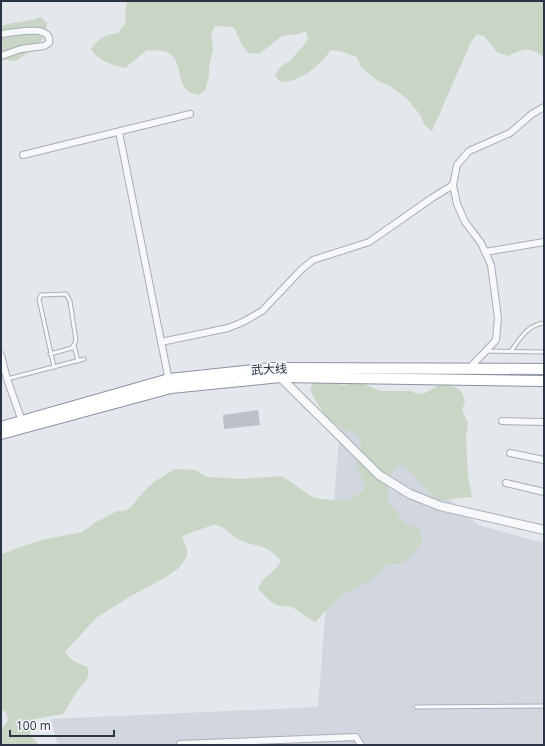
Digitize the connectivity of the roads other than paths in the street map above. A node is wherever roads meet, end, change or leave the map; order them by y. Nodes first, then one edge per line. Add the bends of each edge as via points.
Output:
1 (1, 34) edge
2 (1, 56) edge
3 (544, 107) edge
4 (190, 114) dead end
5 (119, 132) junction
6 (23, 155) dead end
7 (453, 185) junction
8 (544, 242) edge
9 (485, 252) junction
10 (544, 322) edge
11 (161, 342) junction
12 (74, 345) junction
13 (486, 351) junction
14 (510, 351) junction
15 (544, 352) edge
16 (50, 354) junction
17 (1, 356) edge
18 (84, 359) dead end
19 (78, 361) junction
20 (54, 367) junction
21 (272, 368) junction
22 (469, 368) junction
23 (544, 369) edge
24 (280, 377) junction
25 (7, 379) junction
26 (544, 381) edge
27 (170, 383) junction
28 (502, 421) dead end
29 (544, 422) edge
30 (23, 424) junction
31 (1, 427) edge
32 (1, 434) edge
33 (510, 453) dead end
34 (544, 460) edge
35 (506, 483) dead end
36 (544, 492) edge
37 (544, 530) edge
38 (544, 706) edge
39 (416, 707) dead end
40 (316, 742) edge
41 (268, 743) edge
42 (180, 744) dead end
43 (218, 744) edge
44 (361, 745) edge

1 - 2 street via 36,30 46,32 50,39 44,46 21,49
3 - 7 street via 510,133 469,151 457,165
4 - 5 street
5 - 6 street
5 - 11 street
7 - 9 street via 457,204 465,222
7 - 11 street via 369,242 313,260 262,311 243,322 228,328
8 - 9 street
9 - 13 street via 490,265 498,318 496,340
10 - 14 lane via 529,328
11 - 27 street
12 - 16 lane via 72,348
12 - 16 lane via 76,341 70,301 66,294 41,295 39,299
12 - 19 lane
13 - 14 lane
13 - 22 street
14 - 15 lane
16 - 20 lane
17 - 25 street
18 - 19 lane
19 - 20 lane
20 - 25 lane
21 - 22 highway, 武大线
21 - 24 street
21 - 27 highway, 武大线
22 - 23 highway, 武大线
24 - 26 highway, 武大线
24 - 27 highway, 武大线
24 - 37 street via 379,475 410,494 440,506
25 - 30 street
27 - 30 highway, 武大线
28 - 29 street
30 - 31 highway, 武大线
30 - 32 highway, 武大线
33 - 34 street
35 - 36 street
38 - 39 lane
40 - 41 street
40 - 44 street via 356,737
41 - 43 street
42 - 43 street

